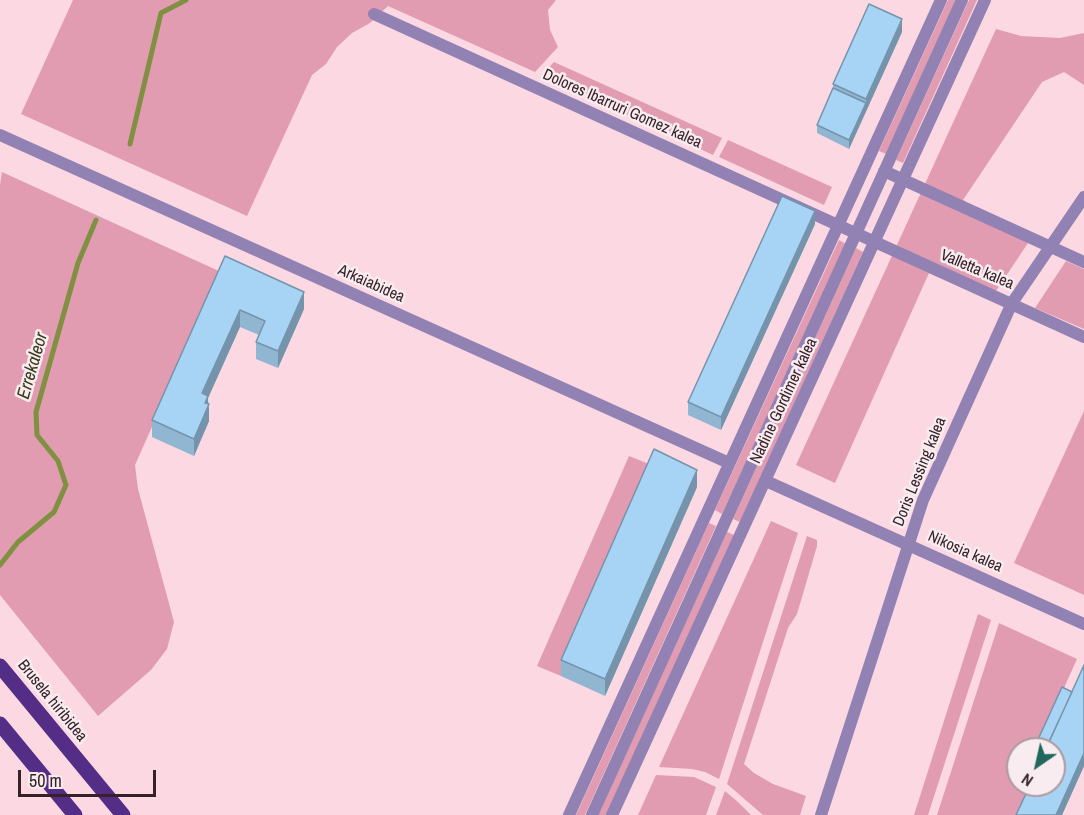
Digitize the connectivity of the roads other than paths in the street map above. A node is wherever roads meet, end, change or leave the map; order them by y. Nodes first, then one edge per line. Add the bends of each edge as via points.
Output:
1 (941, 0) edge
2 (962, 0) edge
3 (985, 0) edge
4 (374, 14) dead end
5 (0, 135) edge
6 (884, 171) junction
7 (904, 180) junction
8 (1084, 197) edge
9 (838, 225) junction
10 (856, 234) junction
11 (875, 242) junction
12 (1050, 247) junction
13 (1084, 262) edge
14 (1012, 303) junction
15 (1084, 337) edge
16 (729, 462) junction
17 (766, 481) junction
18 (908, 544) junction
19 (1084, 624) edge
20 (0, 666) edge
21 (0, 724) edge
22 (75, 815) edge
23 (123, 815) edge
24 (569, 815) edge
25 (592, 815) edge
26 (612, 815) edge
27 (821, 815) edge

1 - 9 street, Nadine Gordimer kalea
2 - 6 street, Nadine Gordimer kalea
3 - 7 street, Nadine Gordimer kalea
4 - 9 street, Dolores Ibarruri Gomez kalea
5 - 16 street, Arkaiabidea
6 - 7 street
6 - 10 street, Nadine Gordimer kalea
7 - 11 street, Nadine Gordimer kalea
7 - 12 street
8 - 12 street, Doris Lessing kalea
9 - 10 street, Dolores Ibarruri Gomez kalea
9 - 16 street, Nadine Gordimer kalea
10 - 11 street, Valletta kalea
10 - 25 street, Nadine Gordimer kalea
11 - 14 street, Valletta kalea
11 - 17 street, Nadine Gordimer kalea
12 - 13 street
12 - 14 street, Doris Lessing kalea
14 - 15 street, Valletta kalea
14 - 18 street, Doris Lessing kalea via 923,500
16 - 24 street, Nadine Gordimer kalea
17 - 18 street, Nikosia kalea
17 - 26 street, Nadine Gordimer kalea
18 - 19 street, Nikosia kalea
18 - 27 street, Doris Lessing kalea
20 - 23 main road, Brusela hiribidea
21 - 22 main road

